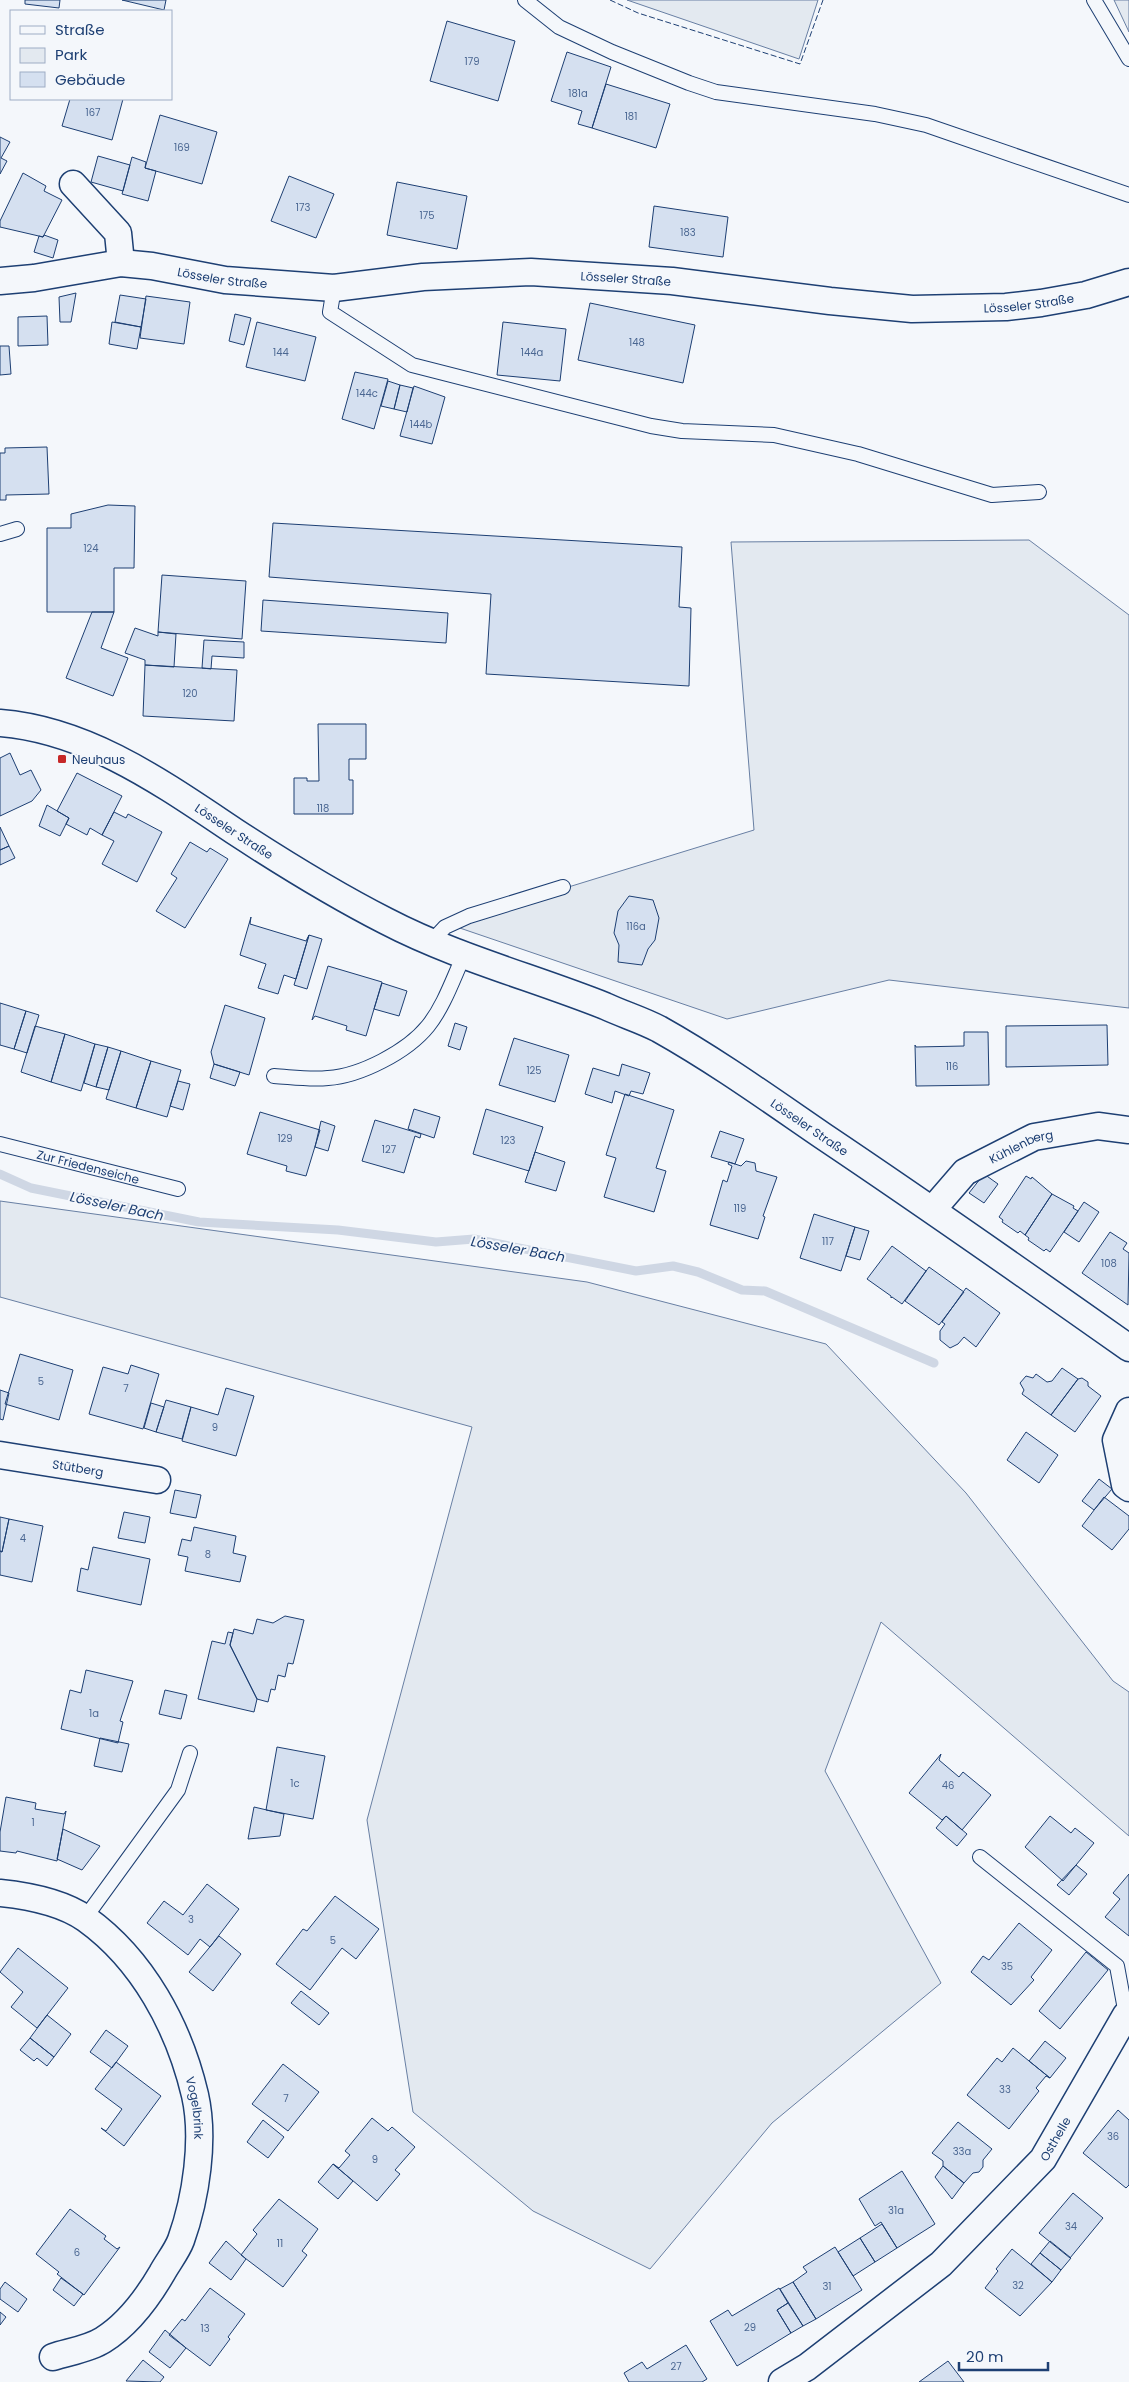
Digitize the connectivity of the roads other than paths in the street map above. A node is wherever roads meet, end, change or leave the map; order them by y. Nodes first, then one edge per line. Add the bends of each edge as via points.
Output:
1 (525, 0) edge
2 (1094, 0) edge
3 (1129, 59) edge
4 (73, 184) dead end
5 (1129, 195) edge
6 (121, 263) junction
7 (0, 281) edge
8 (1129, 282) edge
9 (334, 288) junction
10 (1040, 492) dead end
11 (17, 529) dead end
12 (0, 534) edge
13 (0, 723) edge
14 (563, 887) dead end
15 (432, 941) junction
16 (464, 955) junction
17 (274, 1076) dead end
18 (1129, 1130) edge
19 (0, 1144) edge
20 (178, 1189) dead end
21 (932, 1209) junction
22 (1129, 1348) edge
23 (1129, 1411) edge
24 (0, 1455) edge
25 (156, 1480) dead end
26 (1129, 1488) edge
27 (190, 1753) dead end
28 (980, 1858) dead end
29 (0, 1893) edge
30 (85, 1918) junction
31 (1126, 2015) joint
32 (53, 2357) dead end
33 (782, 2382) edge

1 - 5 lane via 560,27 620,55 716,92 875,114 926,125
2 - 3 lane
4 - 6 street via 118,233
6 - 7 street, Lösseler Straße
6 - 9 street, Lösseler Straße via 225,280
8 - 9 street, Lösseler Straße via 1086,295 1041,303 1006,307 912,308 672,281 531,272 423,277
9 - 10 lane via 330,312 412,365 651,426 682,431 774,435 858,454 992,494
11 - 12 lane
13 - 15 street, Lösseler Straße via 26,725 70,736 118,759 293,869 387,922
14 - 15 lane via 469,916 445,927
15 - 16 street, Lösseler Straße
16 - 17 lane via 428,1027 408,1044 353,1074 327,1078
16 - 21 street, Lösseler Straße via 656,1027
18 - 21 street, Kühlenberg via 1098,1126 1034,1137 965,1172
19 - 20 lane, Zur Friedenseiche
21 - 22 street, Lösseler Straße
23 - 26 street via 1116,1440 1125,1485
24 - 25 street, Stütberg
27 - 30 lane via 178,1790
28 - 31 lane, Osthelle via 1117,1966
29 - 30 street, Vogelbrink via 29,1896
30 - 32 street, Vogelbrink via 141,1974 163,2009 180,2046 195,2096 199,2147 194,2193 181,2242 153,2287 128,2318 102,2341
31 - 33 street, Osthelle via 1043,2159 941,2264 808,2367

